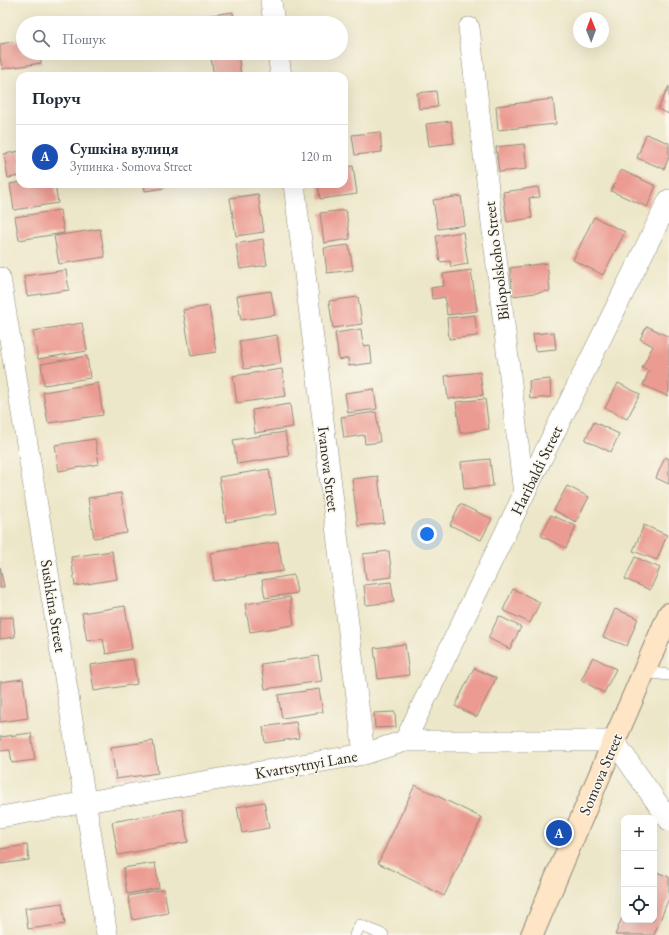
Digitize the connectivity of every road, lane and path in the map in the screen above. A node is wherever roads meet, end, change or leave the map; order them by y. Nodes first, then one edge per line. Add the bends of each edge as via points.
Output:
1 (271, 1) edge
2 (273, 16) edge
3 (469, 28) dead end
4 (279, 60) edge
5 (280, 72) edge
6 (294, 188) edge
7 (669, 200) edge
8 (0, 278) edge
9 (524, 494) junction
10 (669, 614) edge
11 (644, 672) junction
12 (669, 675) edge
13 (614, 741) junction
14 (405, 742) junction
15 (364, 754) junction
16 (85, 802) junction
17 (0, 817) edge
18 (669, 820) edge
19 (107, 935) edge
20 (355, 935) edge
21 (383, 935) edge
22 (532, 935) edge

1 - 2 street
3 - 9 street, Bilopolskoho Street
4 - 5 street
6 - 15 street, Ivanova Street
7 - 9 street, Haribaldi Street
8 - 16 street, Sushkina Street
9 - 14 street, Haribaldi Street
10 - 11 main road, Somova Street
11 - 12 lane
11 - 13 main road, Somova Street
13 - 14 street, Kvartsytnyi Lane
13 - 18 street
13 - 22 main road, Somova Street
14 - 15 street, Kvartsytnyi Lane
15 - 16 street, Kvartsytnyi Lane
16 - 17 street, Kvartsytnyi Lane
16 - 19 street, Sushkina Street
20 - 21 lane via 360,925

